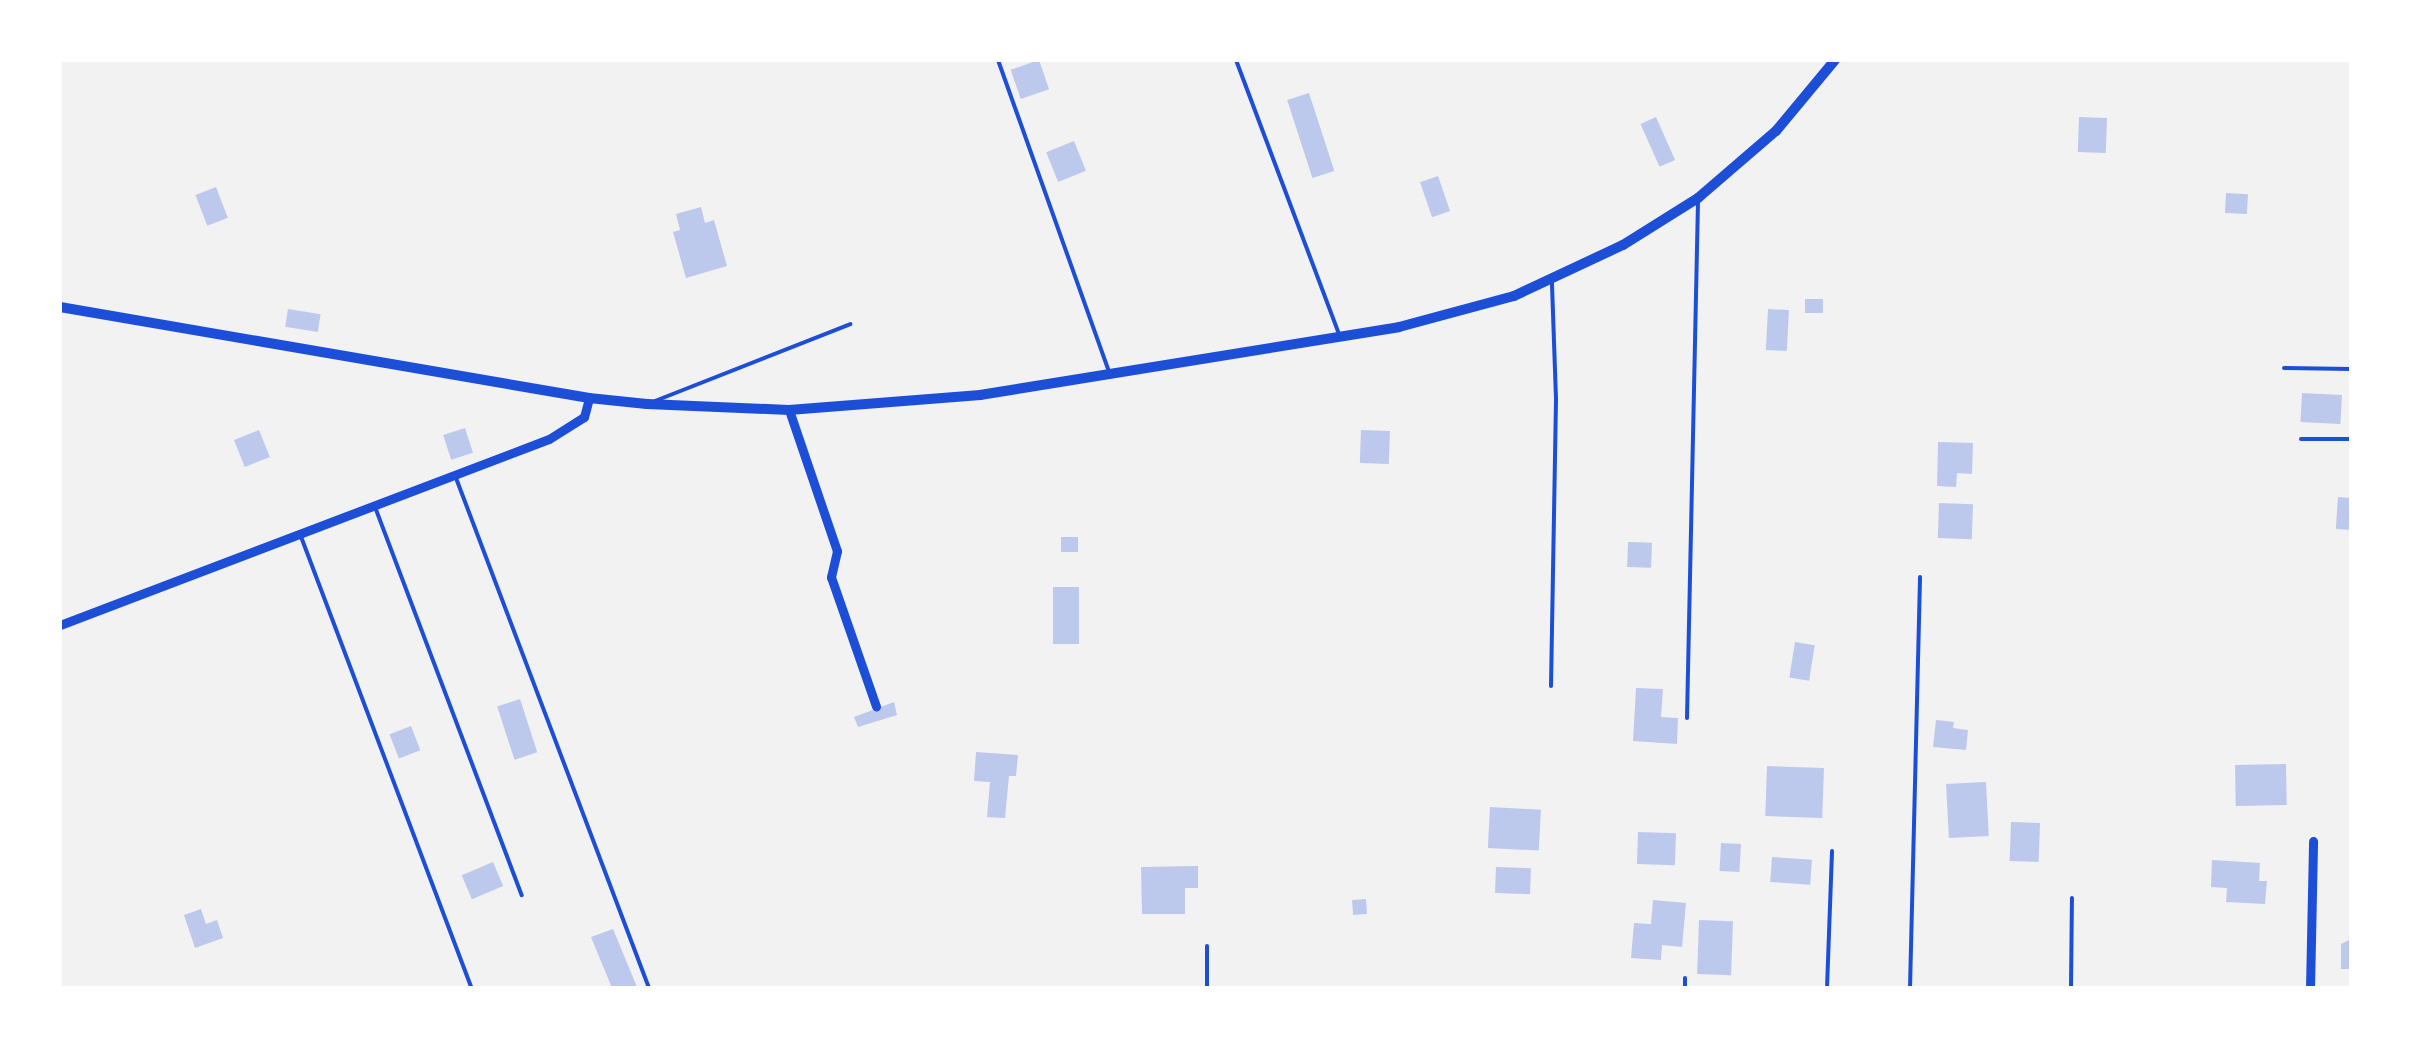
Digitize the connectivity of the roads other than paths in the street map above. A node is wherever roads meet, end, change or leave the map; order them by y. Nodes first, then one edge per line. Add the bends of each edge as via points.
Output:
1 (998, 60) edge
2 (1236, 60) edge
3 (1835, 60) edge
4 (1698, 198) junction
5 (1552, 278) junction
6 (60, 307) edge
7 (850, 324) dead end
8 (1340, 337) junction
9 (2284, 368) dead end
10 (2351, 369) edge
11 (1110, 374) junction
12 (589, 398) junction
13 (647, 404) junction
14 (789, 410) junction
15 (2301, 439) dead end
16 (2351, 440) edge
17 (454, 474) junction
18 (375, 507) junction
19 (300, 534) junction
20 (1920, 577) dead end
21 (60, 625) edge
22 (1552, 686) dead end
23 (876, 706) dead end
24 (1687, 718) dead end
25 (2313, 841) dead end
26 (1832, 851) dead end
27 (522, 895) dead end
28 (2072, 898) dead end
29 (1207, 946) dead end
30 (1685, 978) dead end
31 (472, 988) edge
32 (649, 988) edge
33 (1207, 988) edge
34 (1685, 988) edge
35 (1827, 988) edge
36 (1910, 988) edge
37 (2071, 988) edge
38 (2310, 988) edge

1 - 11 lane
2 - 8 lane
3 - 4 street via 1776,130
4 - 5 street via 1624,245
4 - 24 lane
5 - 8 street via 1514,296
5 - 22 lane
6 - 12 street
7 - 13 lane
8 - 11 street
9 - 10 lane
11 - 14 street via 980,394
12 - 13 street
12 - 17 street via 572,428
13 - 14 street
14 - 23 street via 837,551 831,578
15 - 16 lane
17 - 18 street
17 - 32 lane
18 - 19 street
18 - 27 lane
19 - 21 street
19 - 31 lane
20 - 36 lane
25 - 38 street
26 - 35 lane
28 - 37 lane
29 - 33 lane
30 - 34 lane

